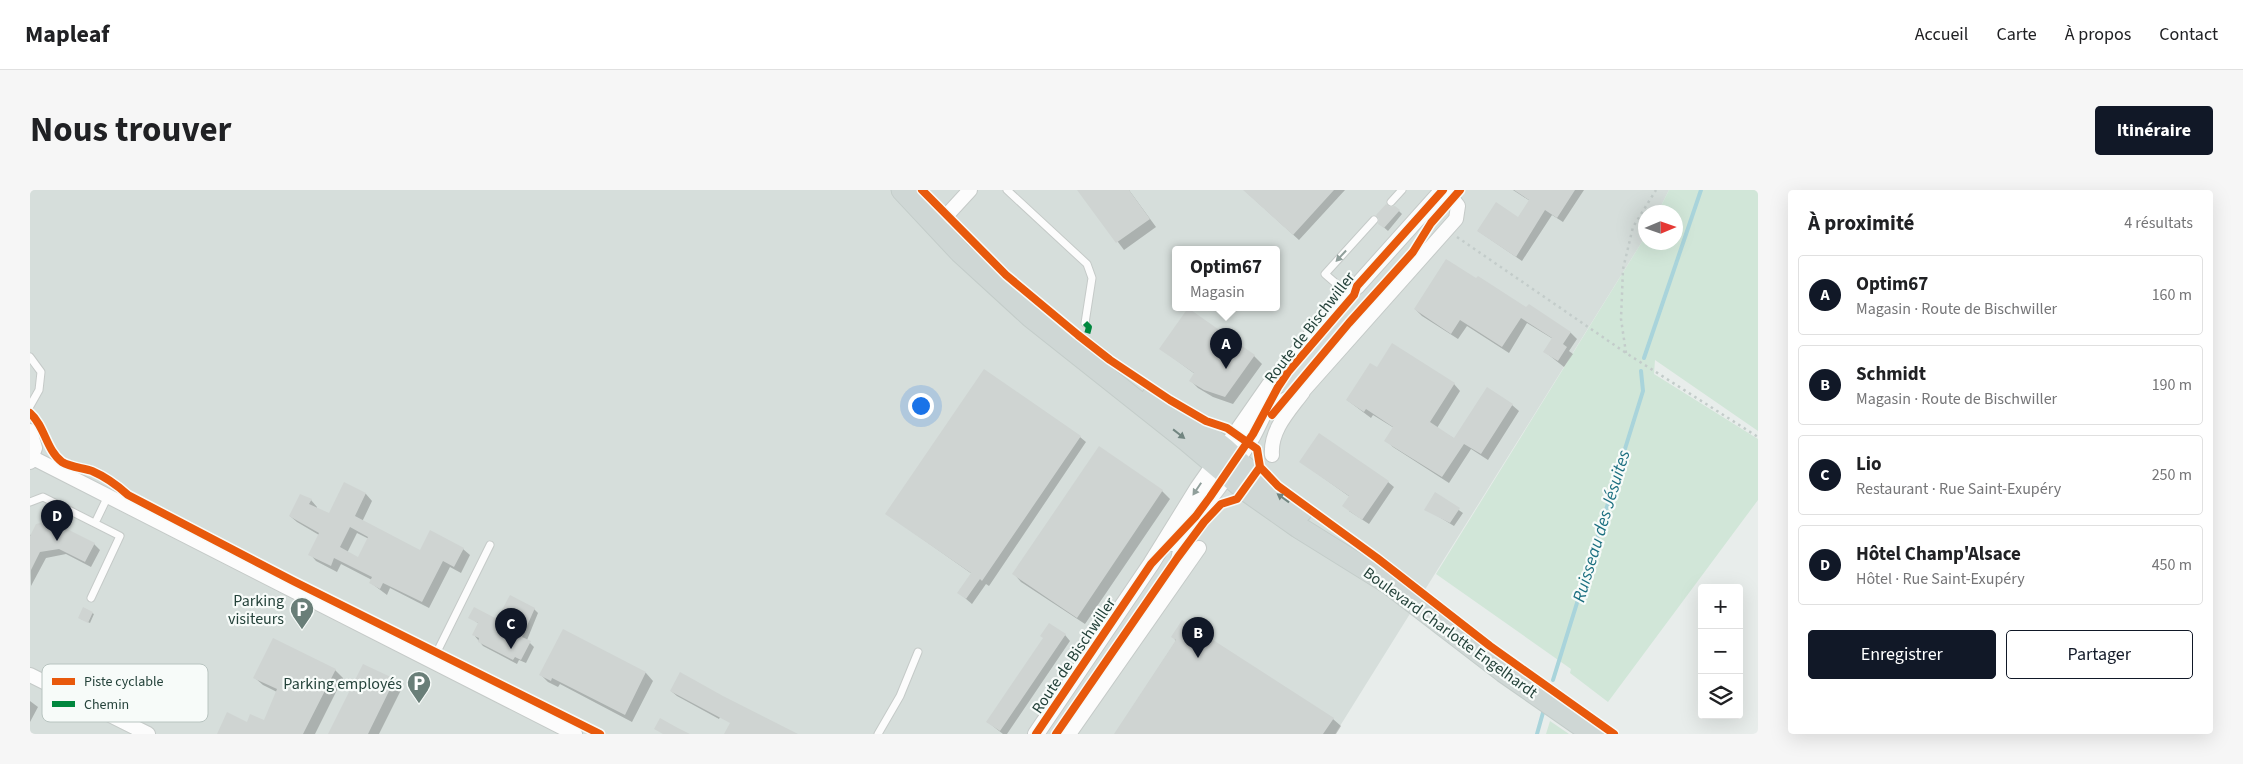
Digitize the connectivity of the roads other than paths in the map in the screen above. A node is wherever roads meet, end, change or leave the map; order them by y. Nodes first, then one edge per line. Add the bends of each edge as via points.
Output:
1 (902, 190) edge
2 (970, 190) edge
3 (1007, 190) edge
4 (1402, 190) edge
5 (1441, 191) edge
6 (1391, 202) dead end
7 (1374, 220) dead end
8 (936, 226) junction
9 (1352, 291) junction
10 (1084, 323) dead end
11 (30, 357) edge
12 (1303, 391) junction
13 (30, 406) edge
14 (1266, 409) junction
15 (30, 431) edge
16 (1272, 455) dead end
17 (31, 460) edge
18 (1225, 461) junction
19 (108, 496) junction
20 (30, 502) edge
21 (95, 523) junction
22 (1185, 528) junction
23 (490, 545) dead end
24 (1199, 548) dead end
25 (1151, 564) junction
26 (1359, 564) junction
27 (1173, 584) junction
28 (91, 598) dead end
29 (918, 652) dead end
30 (432, 662) junction
31 (30, 675) edge
32 (42, 681) edge
33 (124, 722) edge
34 (1599, 727) edge
35 (148, 734) edge
36 (575, 734) edge
37 (878, 734) edge
38 (1036, 734) edge
39 (1068, 734) edge

1 - 8 main road
2 - 8 street
3 - 10 lane via 1088,264 1092,278
4 - 6 lane
5 - 9 street, Route de Bischwiller
5 - 12 street via 1458,206 1456,219
7 -> 9 lane via 1325,274
8 - 18 main road via 1031,317
9 - 14 street, Route de Bischwiller via 1288,372
9 - 18 street, Route de Bischwiller via 1280,372
11 - 13 lane via 41,372 39,390
12 - 14 street
12 - 16 street via 1274,433
14 - 18 street, Route de Bischwiller via 1253,434
15 - 17 street via 35,448
17 - 19 street
18 - 22 street, Route de Bischwiller via 1196,516
18 -> 25 street, Route de Bischwiller via 1166,537
26 -> 18 main road, Boulevard Charlotte Engelhardt via 1300,511
18 - 26 main road, Boulevard Charlotte Engelhardt via 1244,489
19 - 21 lane
19 - 30 street
20 - 21 lane via 43,497
21 - 28 lane via 120,536
22 - 25 street, Route de Bischwiller
22 - 27 street
23 - 30 lane
24 - 27 street
25 - 38 street, Route de Bischwiller
26 - 34 main road, Boulevard Charlotte Engelhardt via 1498,668
27 - 39 street
29 - 37 lane via 900,696
30 - 36 street
31 - 32 street
33 - 35 street

